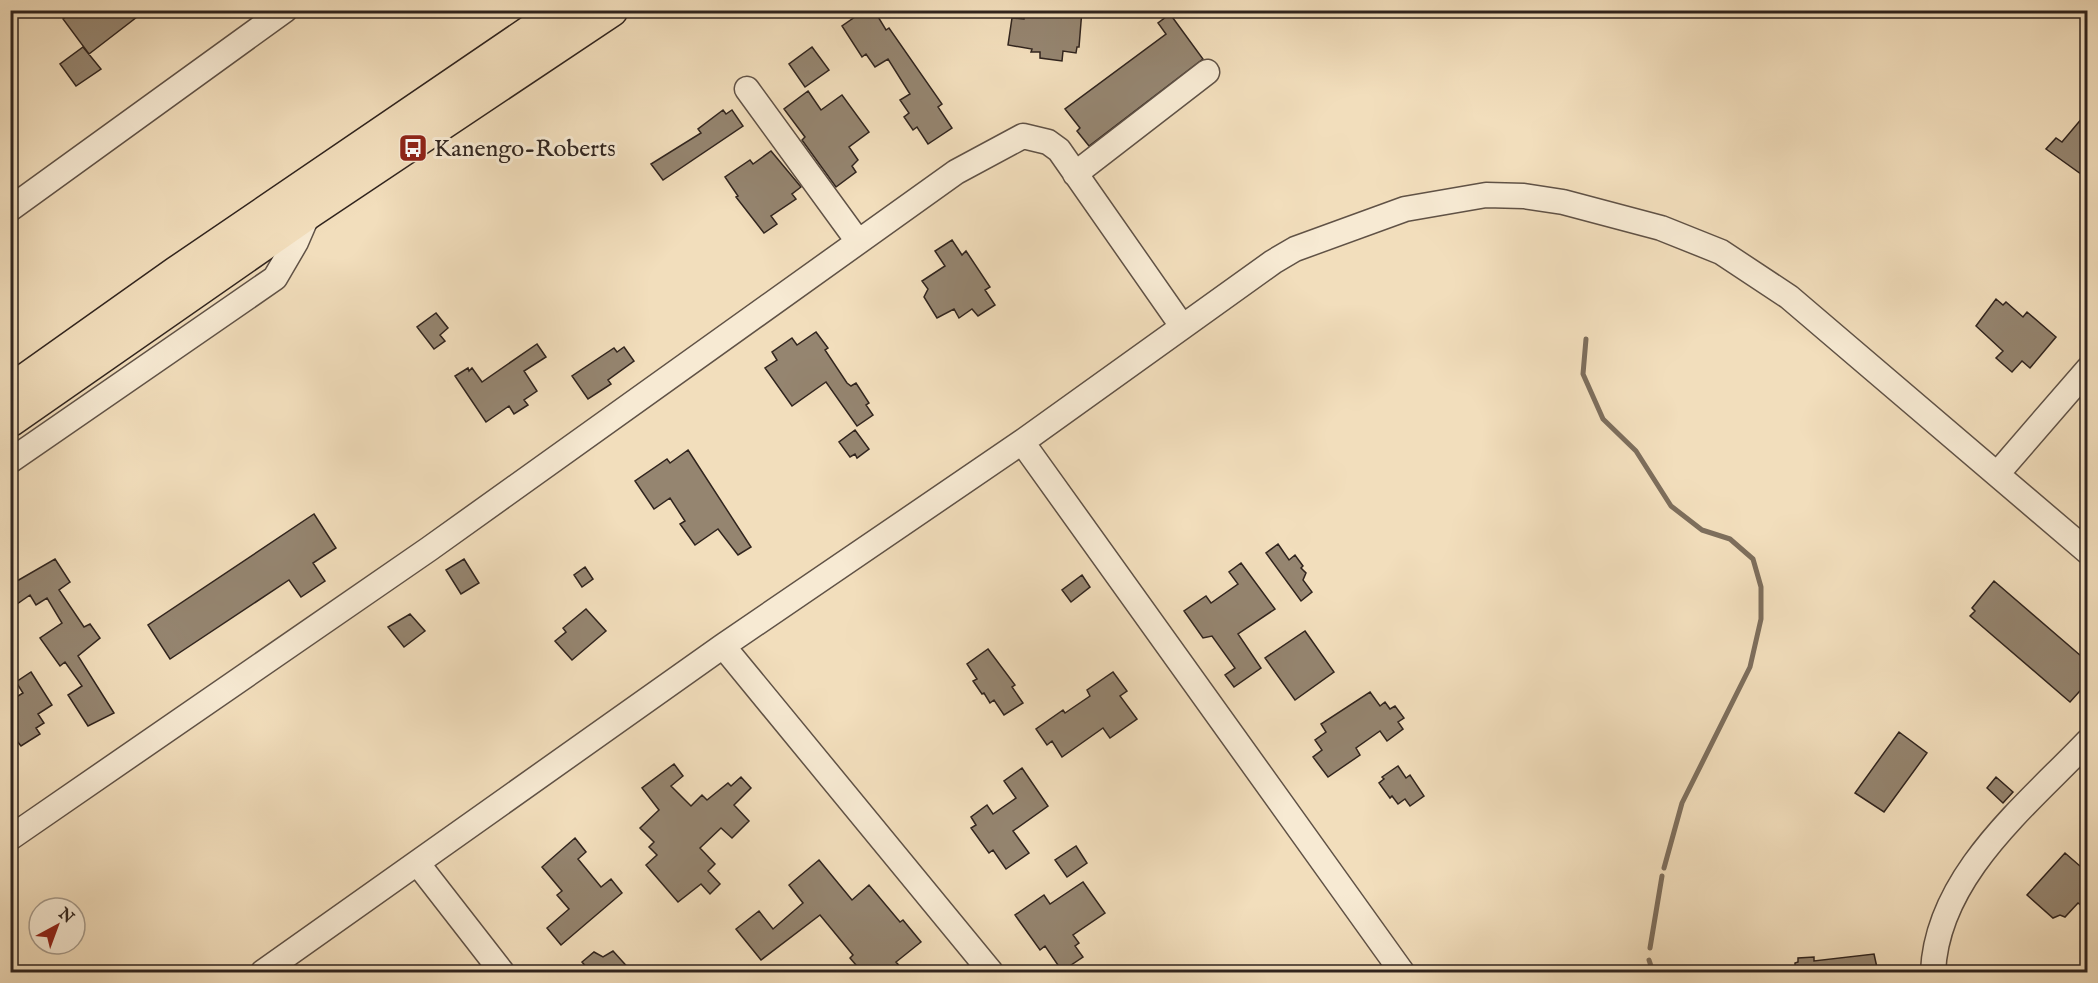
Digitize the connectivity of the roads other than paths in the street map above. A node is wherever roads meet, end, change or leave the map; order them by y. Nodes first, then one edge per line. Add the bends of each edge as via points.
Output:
1 (285, 10) edge
2 (563, 10) edge
3 (611, 10) edge
4 (1207, 72) dead end
5 (747, 89) dead end
6 (1075, 174) junction
7 (10, 209) edge
8 (310, 211) junction
9 (857, 240) junction
10 (1182, 326) junction
11 (2088, 369) edge
12 (10, 391) edge
13 (10, 420) edge
14 (1022, 442) junction
15 (10, 461) edge
16 (1998, 473) junction
17 (2088, 552) edge
18 (723, 646) junction
19 (2088, 741) edge
20 (10, 838) edge
21 (418, 864) junction
22 (986, 971) edge
23 (262, 972) edge
24 (502, 972) edge
25 (1402, 972) edge
26 (1933, 972) edge

1 - 7 street
2 - 12 highway
3 - 8 highway
4 - 6 street
5 - 9 street
6 - 9 street via 1048,141 1023,136 956,172
6 - 10 street
8 - 13 highway
8 - 15 street via 274,278
9 - 20 street via 429,549
10 - 14 street
10 - 16 street via 1295,249 1405,209 1486,195 1563,202 1661,228 1721,252 1789,297
11 - 16 street
14 - 18 street
14 - 25 street
16 - 17 street
18 - 21 street
18 - 22 street
19 - 26 street via 1986,848 1971,870 1937,934
21 - 23 street
21 - 24 street

